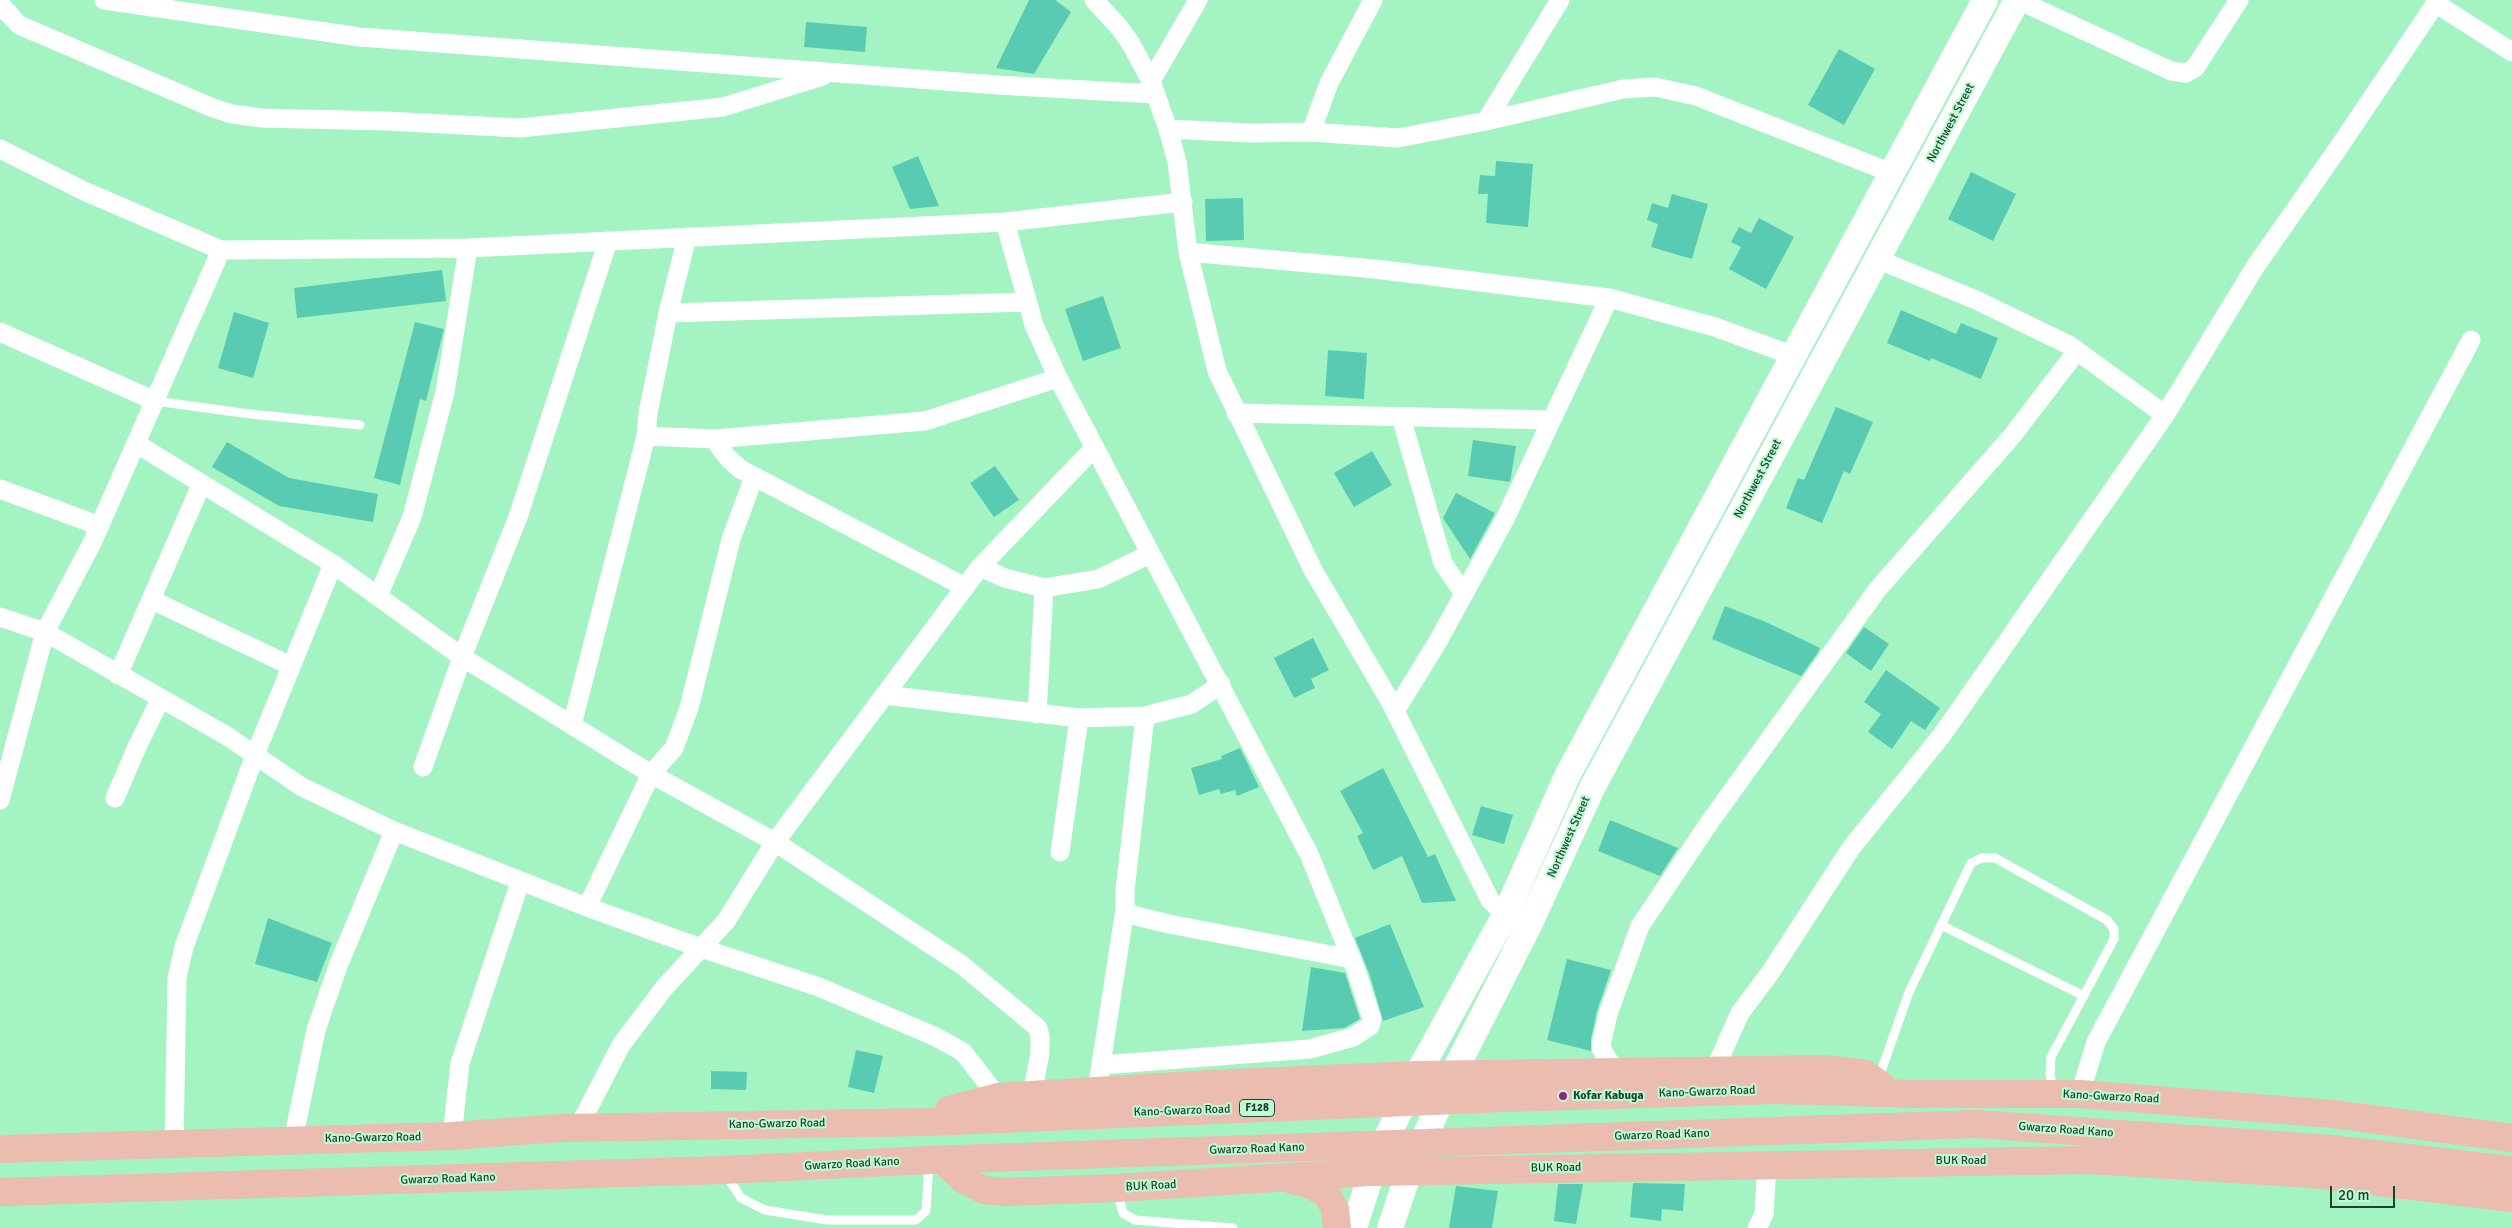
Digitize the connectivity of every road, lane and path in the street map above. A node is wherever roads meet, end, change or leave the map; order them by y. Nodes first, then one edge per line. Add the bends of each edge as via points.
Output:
1 (104, 0) edge
2 (1094, 0) edge
3 (1198, 0) edge
4 (1373, 0) edge
5 (1560, 0) edge
6 (1985, 0) edge
7 (2018, 0) edge
8 (2239, 0) edge
9 (2436, 2) edge
10 (0, 4) edge
11 (2512, 52) edge
12 (834, 72) junction
13 (1153, 88) junction
14 (1486, 121) junction
15 (1168, 128) junction
16 (1311, 132) junction
17 (0, 149) edge
18 (1892, 173) junction
19 (1183, 202) junction
20 (1005, 222) junction
21 (688, 237) junction
22 (608, 241) junction
23 (468, 248) junction
24 (221, 250) junction
25 (1188, 252) junction
26 (1877, 259) junction
27 (1609, 298) junction
28 (1026, 302) junction
29 (668, 313) junction
30 (0, 332) edge
31 (2471, 340) dead end
32 (2077, 351) junction
33 (1794, 356) junction
34 (1058, 378) junction
35 (155, 401) junction
36 (1236, 412) junction
37 (2164, 415) junction
38 (1401, 417) junction
39 (1551, 420) junction
40 (360, 425) dead end
41 (646, 436) junction
42 (714, 439) junction
43 (137, 444) junction
44 (1094, 448) junction
45 (754, 477) junction
46 (201, 485) junction
47 (0, 489) edge
48 (100, 526) junction
49 (1150, 554) junction
50 (333, 564) junction
51 (980, 567) junction
52 (964, 587) junction
53 (1044, 588) junction
54 (1464, 594) junction
55 (378, 596) junction
56 (152, 600) junction
57 (0, 617) edge
58 (45, 632) junction
59 (462, 657) junction
60 (291, 666) junction
61 (118, 675) junction
62 (1221, 684) junction
63 (884, 695) junction
64 (161, 698) junction
65 (1395, 711) junction
66 (1036, 714) junction
67 (1145, 716) junction
68 (1079, 718) junction
69 (572, 725) junction
70 (255, 755) junction
71 (423, 767) dead end
72 (651, 774) junction
73 (116, 798) dead end
74 (0, 800) edge
75 (394, 831) junction
76 (775, 842) junction
77 (1060, 852) dead end
78 (520, 882) junction
79 (587, 907) junction
80 (1125, 909) junction
81 (1505, 915) junction
82 (1941, 925) junction
83 (701, 948) junction
84 (1352, 959) junction
85 (2084, 996) junction
86 (1714, 1071) junction
87 (1616, 1073) junction
88 (1099, 1078) junction
89 (1414, 1080) junction
90 (1450, 1081) junction
91 (1881, 1089) junction
92 (1032, 1094) junction
93 (2068, 1094) junction
94 (998, 1097) junction
95 (928, 1122) junction
96 (1977, 1124) junction
97 (578, 1128) junction
98 (452, 1136) junction
99 (2512, 1138) edge
100 (293, 1140) junction
101 (174, 1145) junction
102 (0, 1149) edge
103 (936, 1160) junction
104 (1991, 1161) junction
105 (1767, 1165) junction
106 (1372, 1167) junction
107 (1411, 1167) junction
108 (723, 1170) junction
109 (2512, 1170) edge
110 (1286, 1178) junction
111 (1116, 1188) junction
112 (0, 1192) edge
113 (2512, 1198) edge
114 (1135, 1224) edge
115 (1233, 1228) edge
116 (1337, 1228) edge
117 (1354, 1228) edge
118 (1390, 1228) edge
119 (1757, 1228) edge

1 - 12 street via 360,37
2 - 13 street via 1123,32
3 - 13 street
4 - 16 street via 1330,83
5 - 14 street
6 - 18 main road
7 - 8 street via 2171,71 2186,73 2195,68
7 - 26 main road, Northwest Street
9 - 11 street
9 - 37 street via 2340,147 2255,267
10 - 12 street via 20,25 213,108 261,118 520,128 723,107
12 - 13 street
13 - 15 street
14 - 16 street via 1398,138
14 - 18 street via 1624,89 1655,86 1696,96
15 - 16 street via 1250,133
15 - 19 street
17 - 24 street via 84,191
18 - 33 main road
19 - 20 street
19 - 25 street
20 - 21 street
20 - 28 street
21 - 22 street
21 - 29 street
22 - 23 street
22 - 59 street via 518,517
23 - 24 street
23 - 55 street via 445,392 412,517
24 - 35 street
25 - 27 street
25 - 36 street via 1217,372
26 - 32 street via 1976,300
26 - 90 main road, Northwest Street via 1593,786 1529,925
27 - 33 street via 1715,327
27 - 39 street
28 - 29 street
28 - 34 street
29 - 41 street
30 - 35 street
31 - 93 street
32 - 37 street
32 - 87 street via 2012,436 1877,590 1714,816 1640,926 1608,1014 1602,1040 1601,1048
33 - 81 main road via 1568,774
34 - 42 street via 925,421
34 - 44 street
35 - 40 lane
35 - 43 street
36 - 38 street
36 - 65 street via 1313,570
37 - 86 street via 1942,735 1852,848 1740,1013
38 - 39 street
38 - 54 street via 1443,563
39 - 54 street via 1506,519
41 - 42 street
41 - 69 street
42 - 45 street via 727,457
43 - 46 street
43 - 48 street
44 - 49 street
44 - 51 street
45 - 52 street
45 - 72 street via 731,539 689,708 674,748
46 - 50 street
46 - 56 street
47 - 48 street
48 - 58 street
49 - 53 street via 1098,579
49 - 62 street
50 - 55 street
50 - 60 street
51 - 52 street
51 - 53 street via 1004,578
52 - 63 street
53 - 66 street
54 - 65 street
55 - 59 street
56 - 60 street
56 - 61 street
57 - 58 street
58 - 61 street
58 - 74 street
59 - 69 street
59 - 71 street
60 - 70 street
61 - 64 street
62 - 67 street via 1192,704
62 - 84 street via 1309,854
63 - 66 street
63 - 76 street
64 - 70 street
64 - 73 street
65 - 81 street via 1490,900
66 - 68 street
67 - 68 street
67 - 80 street
68 - 77 street
69 - 72 street
70 - 75 street via 302,787
70 - 101 street via 184,946 177,978
72 - 76 street
72 - 79 street
75 - 78 street
75 - 100 street via 338,966 316,1030
76 - 83 street via 726,920
76 - 92 street via 962,966 1038,1028 1040,1053
78 - 79 street
78 - 98 street via 460,1063
79 - 83 street
80 - 84 street via 1132,915 1169,924
80 - 88 street
81 - 89 main road
82 - 85 lane
82 - 85 lane via 1971,863 1982,858 1995,858 2107,920 2114,929 2114,939
82 - 91 lane via 1910,992
83 - 94 street via 819,987 936,1037 963,1052
83 - 97 street via 664,988 621,1045
84 - 88 street via 1372,1019 1370,1026 1353,1037 1310,1050
85 - 93 lane via 2051,1057 2050,1075
86 - 87 main road
86 - 91 main road via 1825,1069 1864,1074
87 - 90 main road
88 - 89 main road
88 - 92 main road
89 - 90 main road
89 - 106 main road
90 - 107 main road, Northwest Street
91 - 93 main road, Kano-Gwarzo Road / F128 via 1914,1094
91 - 95 main road, Kano-Gwarzo Road / F128 via 1504,1098
92 - 94 main road
93 - 99 main road, Kano-Gwarzo Road / F128 via 2333,1114
94 - 95 main road via 952,1108
95 - 97 main road, Kano-Gwarzo Road / F128
96 - 103 main road, Gwarzo Road Kano
96 - 104 main road
96 - 109 main road, Gwarzo Road Kano via 2332,1149
97 - 98 main road, Kano-Gwarzo Road / F128
98 - 100 main road, Kano-Gwarzo Road / F128
100 - 101 main road, Kano-Gwarzo Road / F128
101 - 102 main road, Kano-Gwarzo Road / F128
103 - 108 main road, Gwarzo Road Kano
103 - 108 lane via 926,1211 916,1220 827,1220 764,1210 741,1198
103 - 111 main road, BUK Road via 984,1190
104 - 105 main road, BUK Road
104 - 113 main road, BUK Road via 2089,1160 2311,1174
105 - 107 main road, BUK Road
105 - 119 street via 1764,1214
106 - 107 main road, BUK Road
106 - 110 main road, BUK Road
106 - 117 main road
107 - 118 main road
108 - 112 main road, Gwarzo Road Kano
110 - 111 main road, BUK Road
110 - 116 main road via 1326,1193 1335,1209
111 - 114 lane via 1123,1213
114 - 115 lane

